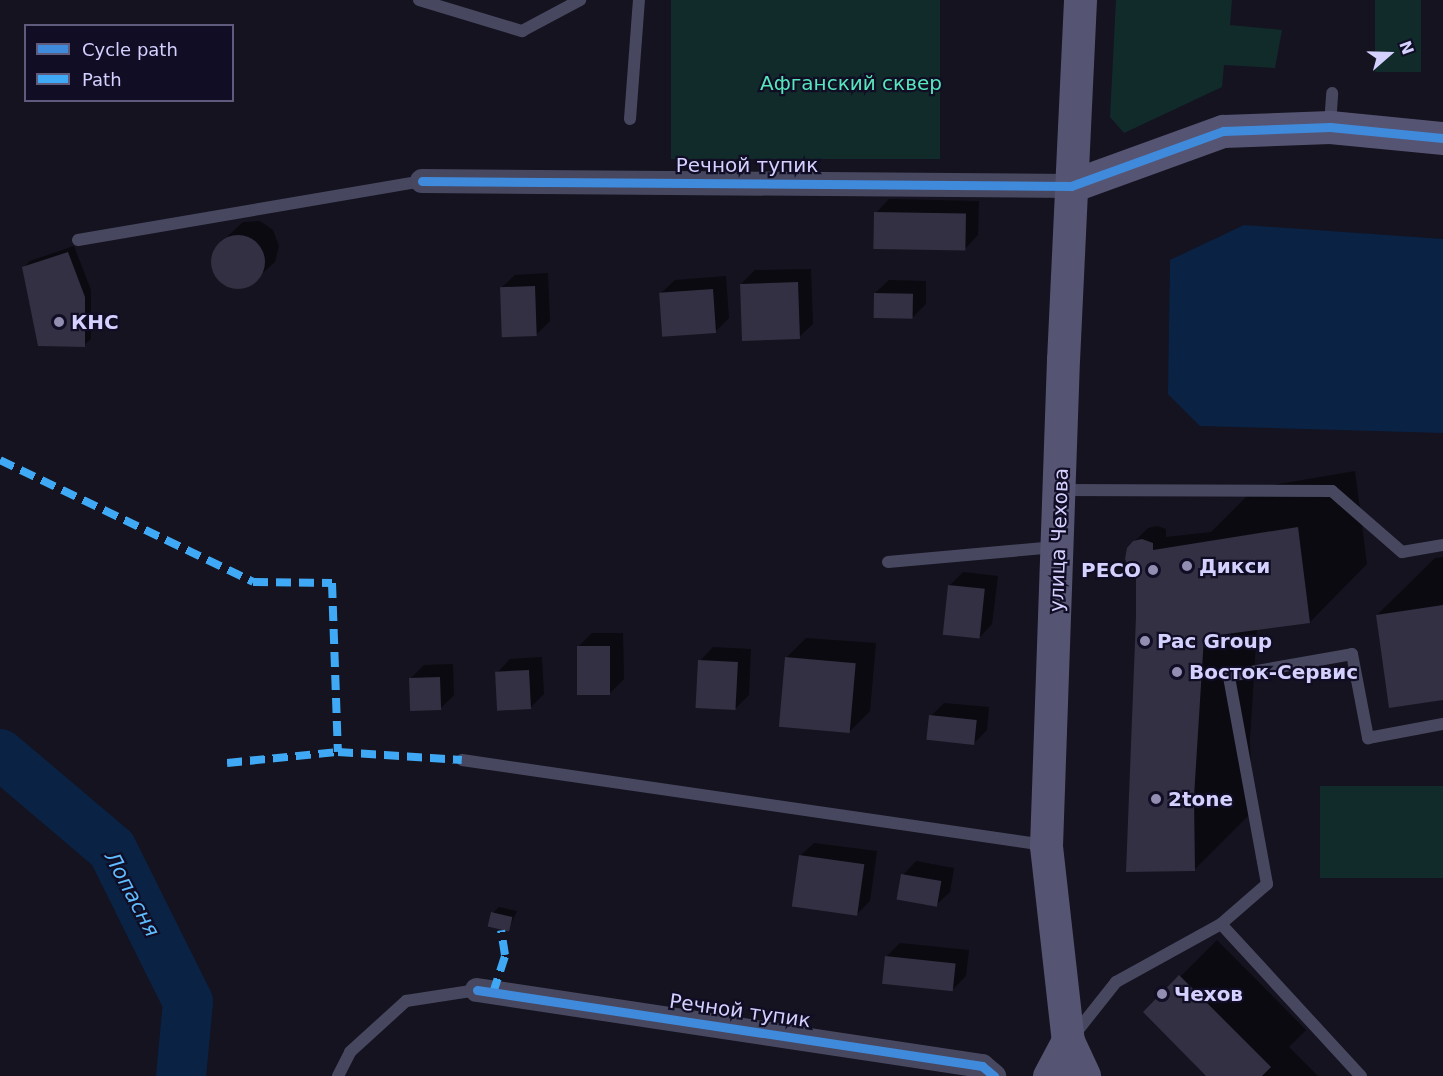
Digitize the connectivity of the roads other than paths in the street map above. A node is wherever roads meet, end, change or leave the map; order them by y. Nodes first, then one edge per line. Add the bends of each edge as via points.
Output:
1 (418, 0) edge
2 (580, 0) edge
3 (639, 0) edge
4 (1080, 0) edge
5 (1332, 93) dead end
6 (630, 119) dead end
7 (1330, 127) junction
8 (1443, 138) edge
9 (422, 181) joint
10 (1071, 186) junction
11 (78, 240) dead end
12 (1060, 490) junction
13 (1443, 545) edge
14 (1059, 546) junction
15 (888, 562) dead end
16 (1443, 724) edge
17 (462, 760) dead end
18 (1046, 846) junction
19 (1221, 924) junction
20 (477, 990) joint
21 (1068, 1041) junction
22 (338, 1076) edge
23 (994, 1076) edge
24 (1049, 1076) edge
25 (1084, 1076) edge
26 (1361, 1076) edge

1 - 2 lane via 522,31
3 - 6 lane
4 - 10 main road, улица Чехова
5 - 7 lane
7 - 8 main road
7 - 10 main road via 1223,131
9 - 10 street, Речной тупик
9 - 11 lane
10 - 12 main road, улица Чехова
12 - 13 lane via 1332,491 1402,552
12 - 14 main road, улица Чехова
14 - 15 lane
14 - 18 main road, улица Чехова
16 - 19 lane via 1368,738 1352,654 1228,676 1267,884
17 - 18 lane
18 - 21 main road, улица Чехова
19 - 21 lane via 1116,982
19 - 26 lane
20 - 22 lane via 406,1001 350,1052
20 - 23 street, Речной тупик via 982,1066
21 - 24 main road
21 - 25 main road, улица Чехова

